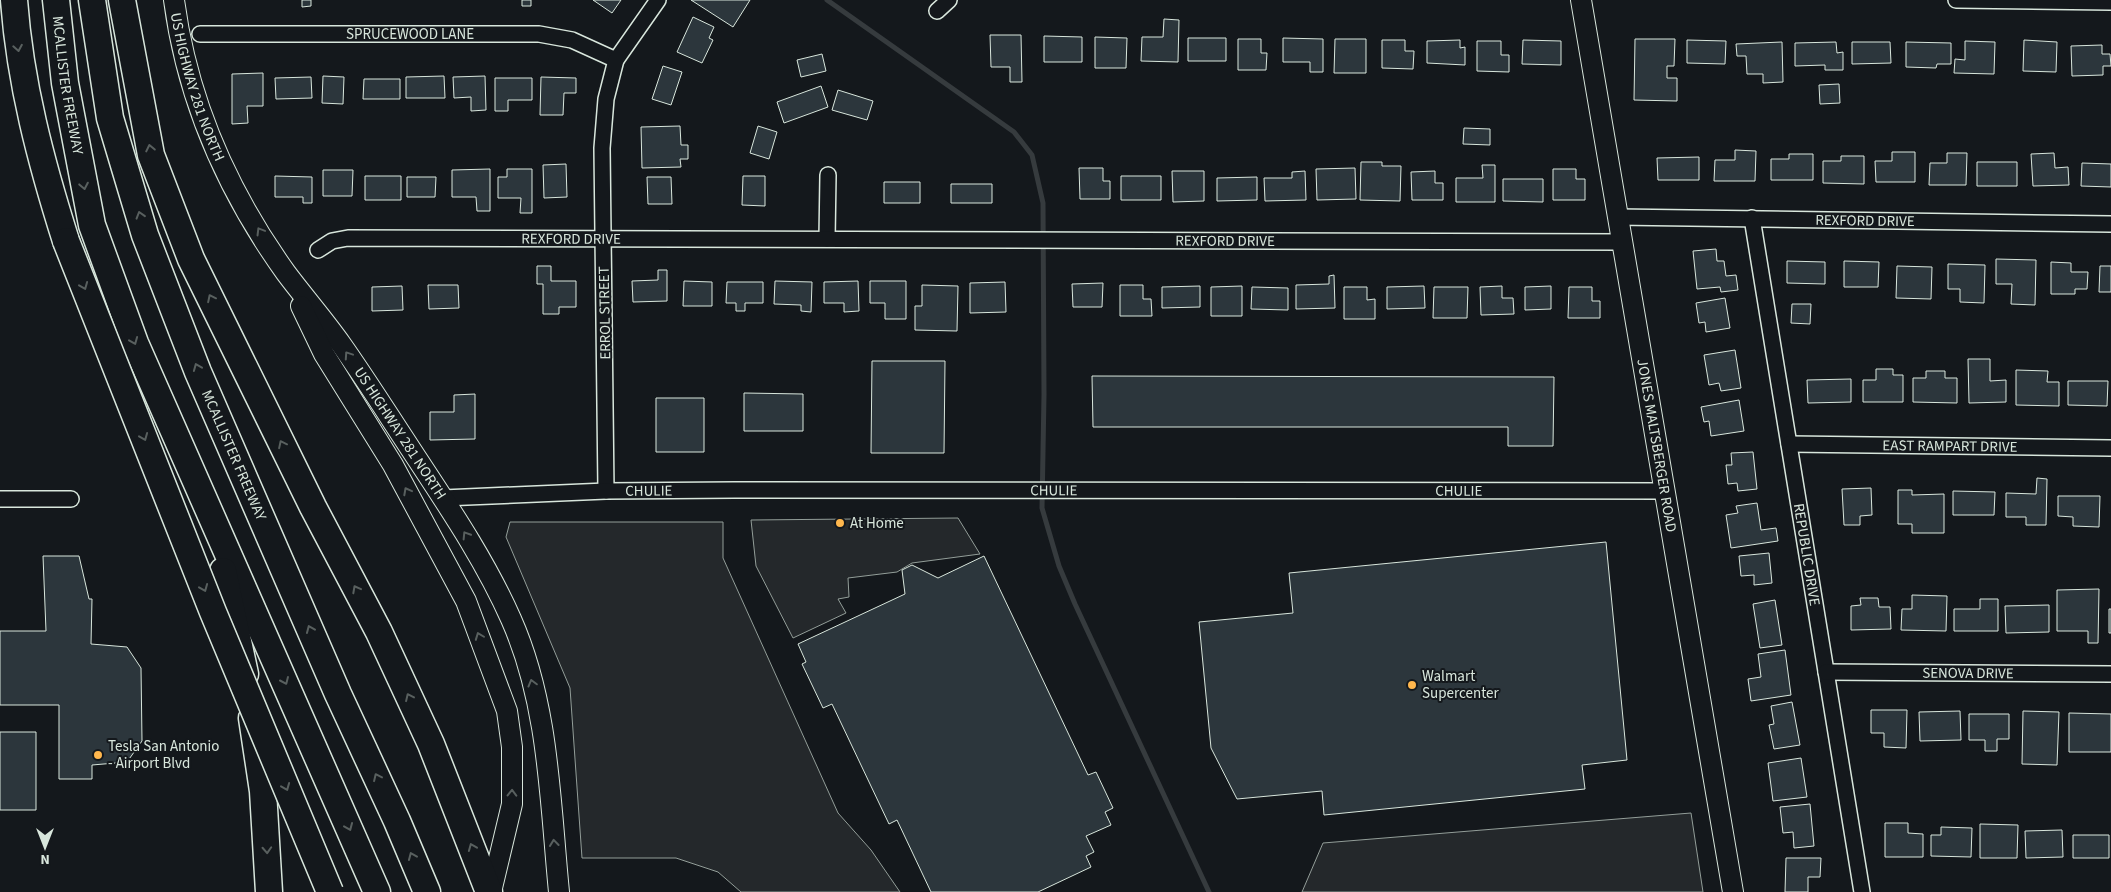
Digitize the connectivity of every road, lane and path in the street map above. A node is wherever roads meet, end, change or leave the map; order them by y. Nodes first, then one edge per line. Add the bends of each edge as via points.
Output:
1 (14, 0) edge
2 (56, 0) edge
3 (92, 0) edge
4 (122, 0) edge
5 (174, 0) edge
6 (658, 0) edge
7 (949, 0) edge
8 (1581, 0) edge
9 (1956, 0) edge
10 (2111, 2) edge
11 (937, 11) dead end
12 (200, 34) dead end
13 (616, 60) junction
14 (828, 175) dead end
15 (1617, 217) junction
16 (1752, 218) junction
17 (2111, 224) edge
18 (604, 239) junction
19 (827, 239) junction
20 (1622, 242) junction
21 (318, 250) dead end
22 (286, 272) junction
23 (1789, 444) junction
24 (2111, 448) edge
25 (606, 491) junction
26 (1664, 491) junction
27 (202, 492) junction
28 (0, 498) edge
29 (443, 498) junction
30 (71, 499) dead end
31 (1826, 672) junction
32 (2111, 674) edge
33 (269, 892) edge
34 (330, 892) edge
35 (377, 892) edge
36 (427, 892) edge
37 (490, 892) edge
38 (559, 892) edge
39 (1733, 892) edge
40 (1862, 892) edge

1 -> 34 highway, bridge via 29,109 66,241 209,602
2 -> 27 highway, MCALLISTER FREEWAY via 64,84 92,225 135,343
36 -> 3 highway, MCALLISTER FREEWAY via 202,379 146,235 110,118
37 -> 4 highway via 431,744 379,632 191,259 151,155
22 -> 5 main road, US HIGHWAY 281 NORTH via 223,167 206,127 178,36
6 - 13 street, ERROL STREET
7 - 11 street
8 - 15 main road, JONES MALTSBERGER ROAD
9 - 10 street
12 - 13 street, SPRUCEWOOD LANE via 539,34 572,40
13 - 18 street, ERROL STREET via 606,99 602,148
14 - 19 street
15 - 16 street, REXFORD DRIVE
15 - 20 main road, JONES MALTSBERGER ROAD
16 - 17 street, REXFORD DRIVE
16 - 23 street, REPUBLIC DRIVE
18 - 19 street, REXFORD DRIVE
18 - 21 street, REXFORD DRIVE via 348,238 332,241
18 - 25 street, ERROL STREET
19 - 20 street, REXFORD DRIVE
20 - 26 main road, JONES MALTSBERGER ROAD
29 -> 22 main road, US HIGHWAY 281 NORTH via 341,344
37 -> 22 main road via 512,804 512,747 495,675 466,601 392,465 324,354
23 - 24 street, EAST RAMPART DRIVE
23 - 31 street, REPUBLIC DRIVE
25 - 26 street, CHULIE
25 - 29 street, CHULIE
26 - 39 main road, JONES MALTSBERGER ROAD
27 -> 33 highway via 246,675 263,791
27 -> 35 highway, MCALLISTER FREEWAY
28 - 30 street
38 -> 29 main road, US HIGHWAY 281 NORTH via 545,750 527,665 512,621 486,568
31 - 32 street, SENOVA DRIVE
31 - 40 street, REPUBLIC DRIVE

